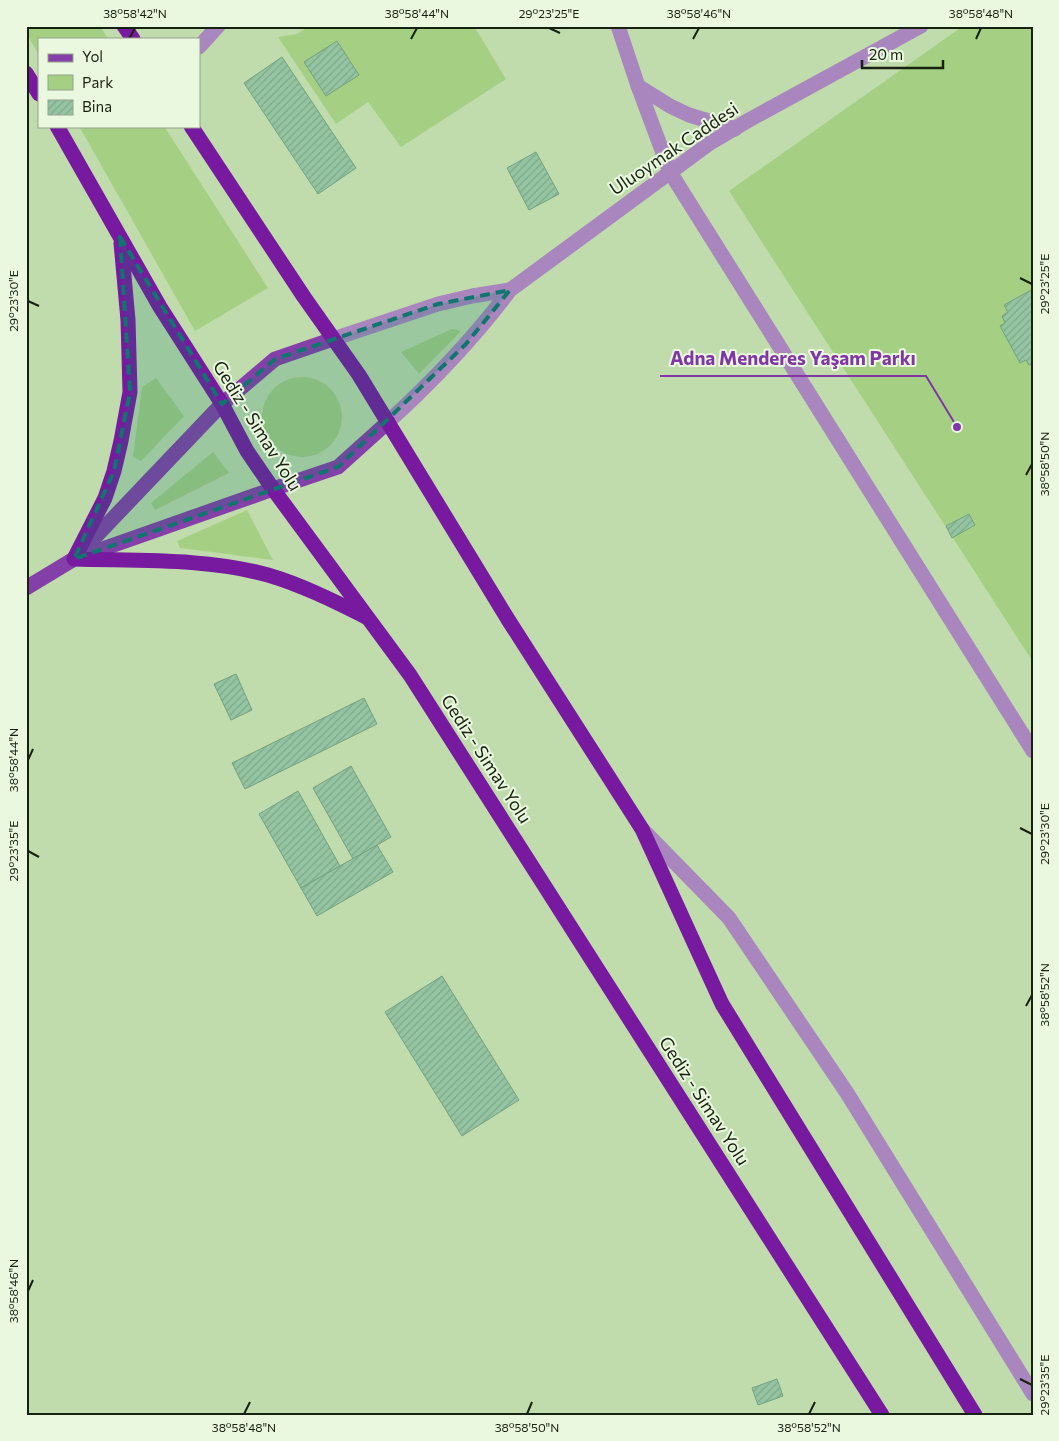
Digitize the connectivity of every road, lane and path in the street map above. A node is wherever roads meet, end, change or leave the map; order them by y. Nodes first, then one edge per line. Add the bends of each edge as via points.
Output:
1 (124, 26) edge
2 (218, 26) edge
3 (618, 26) edge
4 (921, 26) edge
5 (132, 38) edge
6 (200, 47) edge
7 (26, 72) edge
8 (638, 86) junction
9 (38, 92) edge
10 (58, 128) edge
11 (192, 128) edge
12 (735, 128) junction
13 (670, 172) junction
14 (120, 237) junction
15 (510, 290) junction
16 (334, 339) junction
17 (222, 404) junction
18 (388, 422) junction
19 (272, 489) junction
20 (74, 559) junction
21 (26, 588) edge
22 (368, 618) junction
23 (1033, 751) edge
24 (642, 829) junction
25 (1033, 1394) edge
26 (882, 1415) edge
27 (975, 1415) edge

1 - 5 highway
2 - 6 street
3 - 8 street
4 - 12 street, Uluoymak Caddesi
7 - 9 highway
8 - 12 street via 689,115
8 - 13 street
10 - 14 highway, Gediz - Simav Yolu
11 - 16 highway
12 - 13 street, Uluoymak Caddesi
13 - 15 street, Uluoymak Caddesi
13 - 23 street
14 - 17 highway, Gediz - Simav Yolu
14 - 20 highway via 128,320 130,392 114,471 105,498
15 - 16 street via 438,304
15 - 18 street via 489,319 434,379
16 - 17 main road via 275,360
16 - 18 highway
17 - 19 highway, Gediz - Simav Yolu
17 - 20 main road
18 - 19 main road via 338,467
18 - 24 highway via 509,621
19 - 20 main road
19 - 22 highway, Gediz - Simav Yolu
20 - 21 main road
20 - 22 highway via 177,562 241,569 304,588
22 - 26 highway, Gediz - Simav Yolu via 410,675
24 - 25 street via 729,918 847,1092
24 - 27 highway via 722,1004

